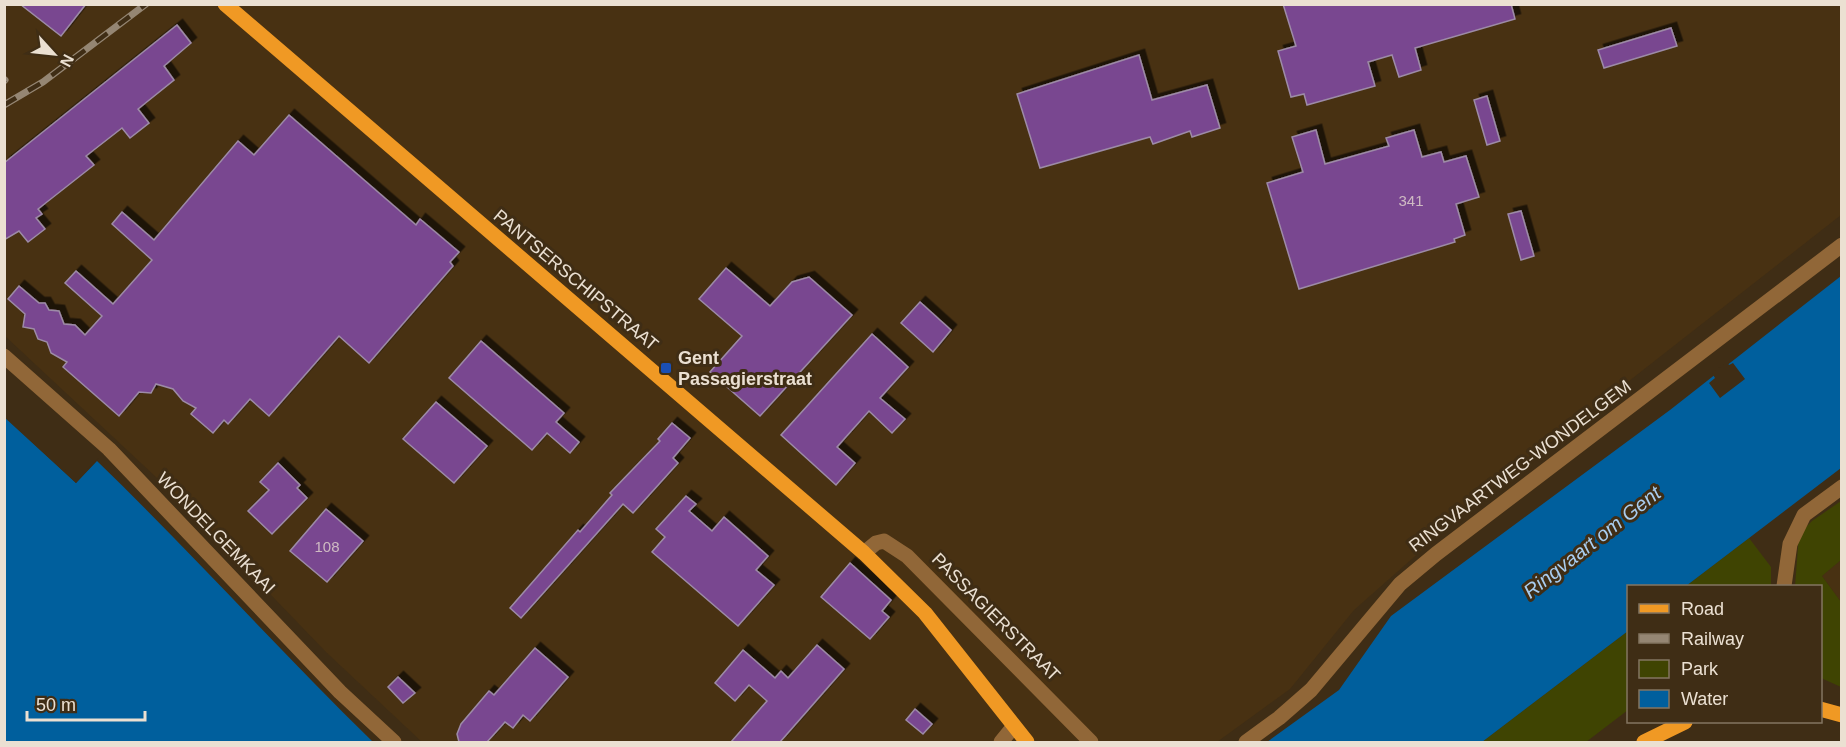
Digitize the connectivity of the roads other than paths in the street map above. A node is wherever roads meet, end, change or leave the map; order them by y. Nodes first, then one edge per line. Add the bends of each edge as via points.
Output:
1 (225, 4) edge
2 (1842, 245) edge
3 (4, 356) edge
4 (1842, 487) edge
5 (864, 553) junction
6 (1784, 585) edge
7 (1822, 709) edge
8 (1842, 715) edge
9 (1683, 723) edge
10 (1014, 726) junction
11 (394, 742) edge
12 (1001, 742) edge
13 (1027, 742) edge
14 (1091, 742) edge
15 (1246, 742) edge
16 (1644, 742) edge

1 - 5 main road, PANTSERSCHIPSTRAAT
2 - 15 street, RINGVAARTWEG-WONDELGEM via 1400,584 1311,690
3 - 11 street, WONDELGEMKAAI via 109,449 340,692
4 - 6 street via 1804,515 1790,544
5 - 10 main road, PANTSERSCHIPSTRAAT via 925,613
5 - 14 street, PASSAGIERSTRAAT via 884,541 908,556
7 - 8 main road
9 - 16 main road
10 - 12 street
10 - 13 main road

